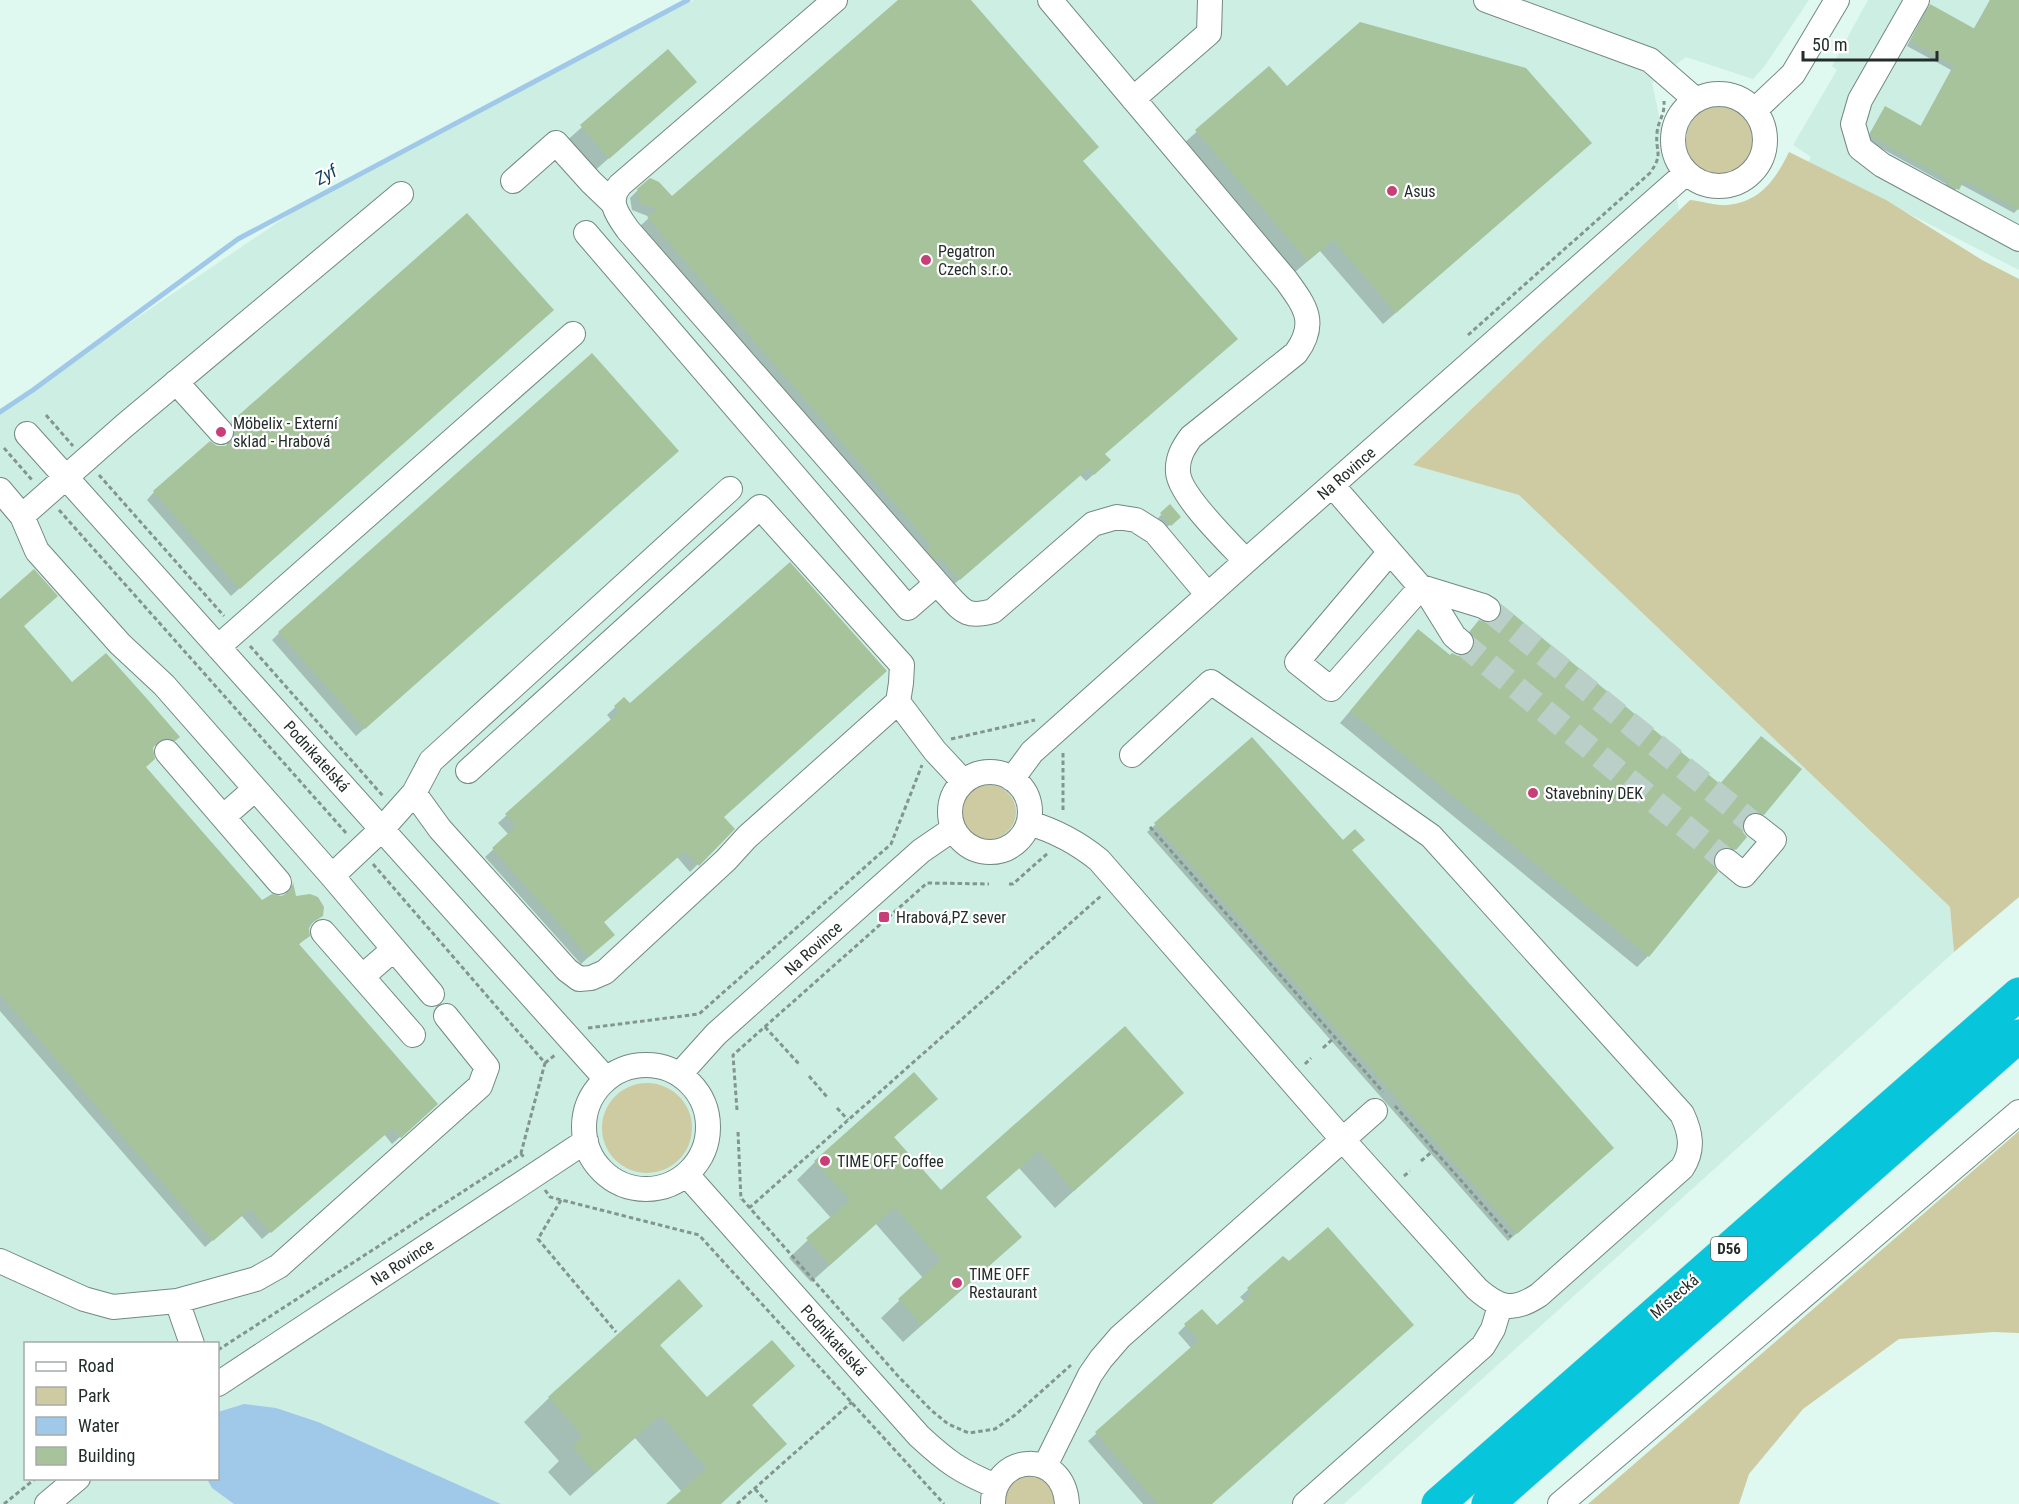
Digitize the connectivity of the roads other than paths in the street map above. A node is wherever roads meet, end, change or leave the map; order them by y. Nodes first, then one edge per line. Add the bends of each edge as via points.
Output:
1 (835, 0) edge
2 (1050, 0) edge
3 (1210, 0) edge
4 (1486, 0) edge
5 (1837, 0) edge
6 (1917, 0) edge
7 (1133, 99) junction
8 (1696, 100) junction
9 (1755, 110) junction
10 (1686, 173) junction
11 (513, 181) dead end
12 (401, 194) dead end
13 (613, 203) junction
14 (586, 233) dead end
15 (2019, 239) edge
16 (573, 334) dead end
17 (176, 382) junction
18 (221, 432) dead end
19 (27, 434) dead end
20 (65, 476) junction
21 (1332, 485) junction
22 (730, 489) dead end
23 (0, 490) edge
24 (22, 516) junction
25 (1390, 552) junction
26 (1245, 561) junction
27 (937, 583) junction
28 (1421, 587) junction
29 (1208, 595) junction
30 (1488, 609) tunnel mouth
31 (1461, 642) tunnel mouth
32 (218, 647) junction
33 (898, 702) junction
34 (167, 752) dead end
35 (1132, 755) dead end
36 (468, 771) dead end
37 (1012, 779) junction
38 (963, 781) junction
39 (255, 789) junction
40 (414, 793) junction
41 (223, 817) junction
42 (390, 821) junction
43 (1029, 823) junction
44 (1756, 826) tunnel mouth
45 (953, 829) junction
46 (1727, 861) tunnel mouth
47 (332, 876) junction
48 (279, 882) dead end
49 (323, 932) dead end
50 (394, 949) junction
51 (363, 976) junction
52 (432, 993) dead end
53 (2019, 994) edge
54 (446, 1016) dead end
55 (413, 1035) dead end
56 (2019, 1036) edge
57 (680, 1074) junction
58 (606, 1079) junction
59 (1375, 1112) dead end
60 (2019, 1112) edge
61 (585, 1140) junction
62 (1343, 1140) junction
63 (687, 1175) junction
64 (0, 1261) edge
65 (177, 1301) junction
66 (1500, 1306) junction
67 (191, 1342) edge
68 (219, 1383) edge
69 (1045, 1466) junction
70 (77, 1480) edge
71 (995, 1495) edge
72 (47, 1504) edge
73 (1068, 1504) edge
74 (1305, 1504) edge
75 (1438, 1504) edge
76 (1488, 1504) edge
77 (1560, 1504) edge

1 - 13 street via 620,185
2 - 7 street
3 - 7 street via 1209,33
4 - 8 street via 1650,60
5 - 9 street via 1793,74
6 - 15 street via 1860,100 1853,124 1860,148 1882,165
7 - 26 street via 1287,280 1308,317 1305,341 1296,353 1191,437 1180,454 1178,474 1188,497
8 - 9 street via 1711,94 1727,94 1742,99
8 - 10 street via 1680,115 1673,139 1674,151
9 - 10 street via 1763,123 1764,155 1745,180 1714,187 1699,183
10 - 21 street, Na Rovince
11 - 13 street via 556,143
12 - 17 street
13 - 27 street via 628,230
14 - 27 street via 908,608
16 - 32 street
17 - 18 street
17 - 20 street
19 - 20 street, Podnikatelská
20 - 24 street
20 - 32 street, Podnikatelská
21 - 25 street
21 - 26 street, Na Rovince
22 - 40 street via 431,761
23 - 24 street
24 - 39 street via 37,551 120,644 164,685
25 - 28 street
25 - 28 street via 1297,662 1331,688
26 - 29 street, Na Rovince
27 - 29 street via 967,613 978,615 993,610 1093,524 1117,517 1136,520 1155,532
28 - 30 street
28 - 31 street
29 - 37 street, Na Rovince via 1032,752
32 - 42 street, Podnikatelská
33 - 36 street via 902,665 760,507
33 - 38 street
33 - 40 street via 747,837 605,972 591,978 579,979 567,970 440,830
34 - 41 street
35 - 66 street via 1211,682 1431,836 1682,1114 1691,1144 1682,1168 1539,1295 1512,1306
37 - 38 street via 987,772
37 - 43 street via 1028,798
38 - 45 street via 950,803
39 - 41 street
39 - 47 street
40 - 42 street
41 - 48 street
42 - 47 street
42 - 58 street, Podnikatelská
43 - 45 street via 1016,843 995,852 970,848
43 - 62 street via 1064,835 1099,860
44 - 46 street via 1774,840 1744,875
45 - 57 street, Na Rovince via 921,851 716,1034
47 - 50 street
49 - 51 street
50 - 51 street
50 - 52 street
51 - 55 street
53 - 75 highway, Místecká / D56
54 - 65 street via 487,1067 480,1086 279,1266 256,1279
56 - 76 highway, Místecká / D56
57 - 58 street via 643,1064 617,1071
57 - 63 street via 701,1096 709,1125 703,1152
58 - 61 street via 587,1107
59 - 62 street
60 - 77 street
61 - 63 street via 603,1171 616,1182 633,1188 661,1188
61 - 68 street, Na Rovince
62 - 66 street via 1477,1289
62 - 69 street via 1120,1337 1090,1375
63 - 71 street, Podnikatelská via 919,1436
64 - 65 street via 84,1299 113,1307
65 - 67 street
66 - 74 street via 1484,1346
69 - 71 street via 1022,1464 1011,1468 1002,1476
69 - 73 street via 1062,1482
70 - 72 street

